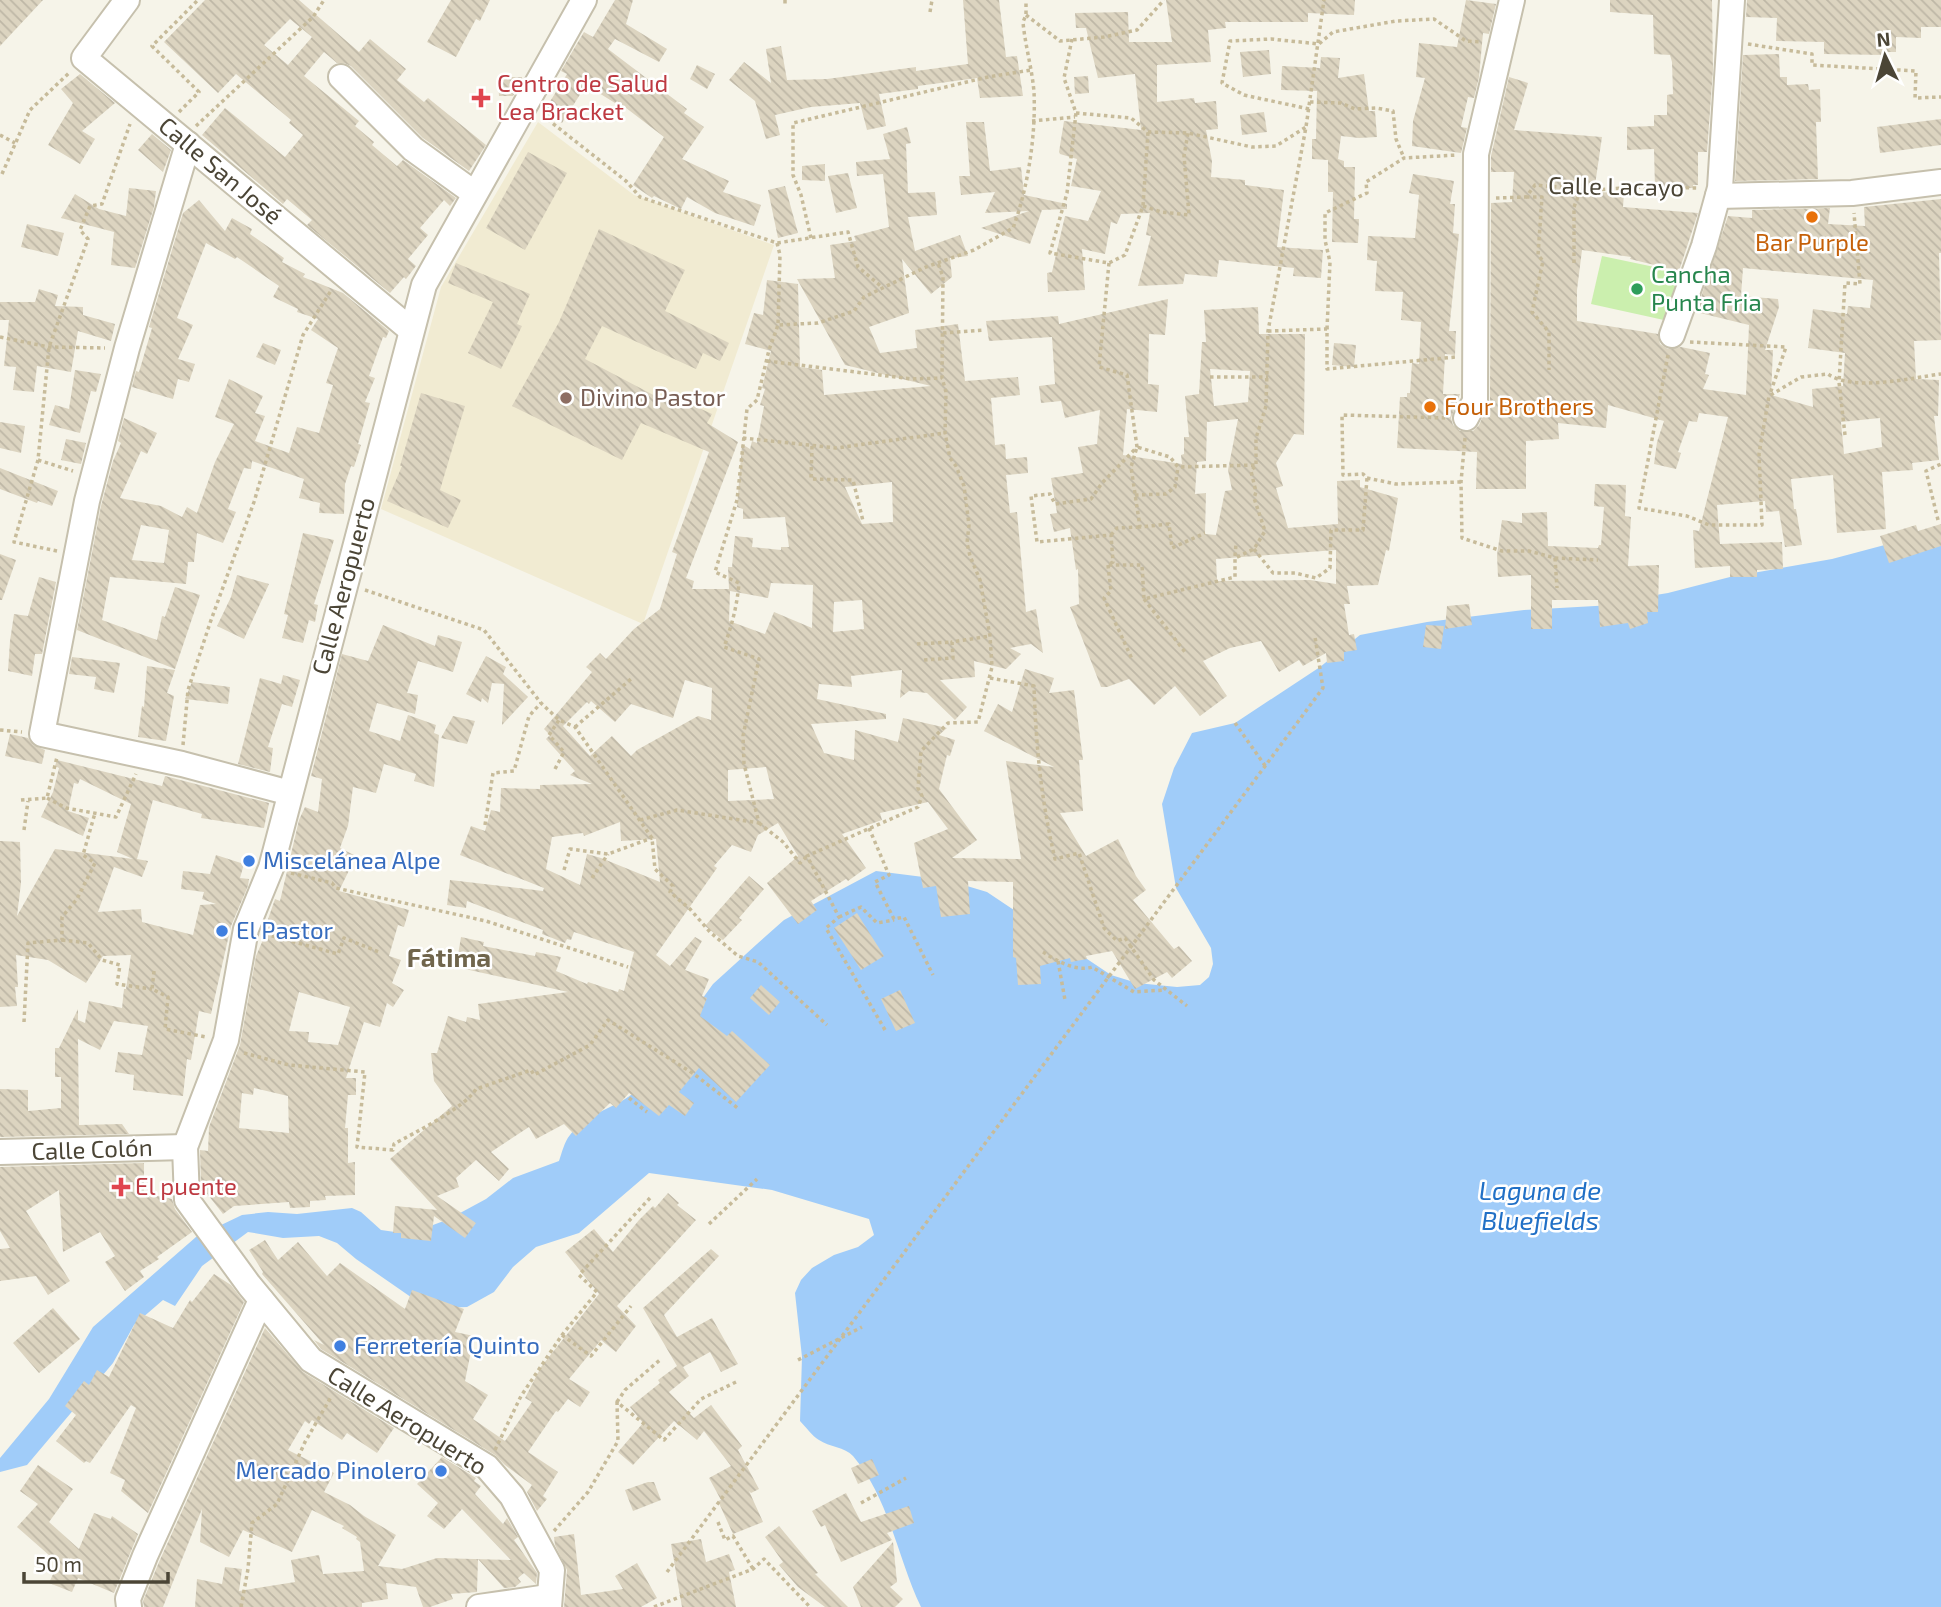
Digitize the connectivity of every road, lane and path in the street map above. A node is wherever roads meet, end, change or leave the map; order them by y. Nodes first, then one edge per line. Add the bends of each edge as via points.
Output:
1 (127, 0) edge
2 (198, 0) edge
3 (324, 0) edge
4 (584, 0) edge
5 (785, 0) edge
6 (932, 0) edge
7 (1026, 0) edge
8 (1164, 0) edge
9 (1324, 0) edge
10 (1512, 0) edge
11 (1732, 0) edge
12 (785, 6) dead end
13 (930, 12) dead end
14 (1026, 15) junction
15 (1072, 39) junction
16 (1729, 40) junction
17 (1319, 44) junction
18 (1501, 44) junction
19 (84, 58) junction
20 (1031, 70) junction
21 (341, 76) dead end
22 (1941, 97) edge
23 (1310, 102) junction
24 (138, 103) junction
25 (526, 103) junction
26 (1309, 109) junction
27 (1075, 115) junction
28 (1032, 121) junction
29 (1306, 127) junction
30 (1148, 132) junction
31 (1188, 133) junction
32 (0, 135) edge
33 (178, 136) junction
34 (15, 143) junction
35 (1476, 154) junction
36 (1404, 158) junction
37 (2, 174) edge
38 (1941, 182) edge
39 (1581, 189) junction
40 (1719, 192) junction
41 (474, 193) junction
42 (1852, 193) junction
43 (1526, 197) junction
44 (1476, 198) junction
45 (1143, 206) junction
46 (811, 238) junction
47 (777, 243) junction
48 (938, 263) junction
49 (1108, 263) junction
50 (1574, 263) dead end
51 (343, 273) junction
52 (883, 288) junction
53 (778, 325) junction
54 (1327, 329) junction
55 (411, 330) junction
56 (984, 330) dead end
57 (1268, 331) junction
58 (943, 333) junction
59 (0, 337) edge
60 (1671, 338) junction
61 (48, 347) junction
62 (127, 348) junction
63 (1475, 355) junction
64 (766, 361) junction
65 (1549, 370) dead end
66 (1941, 374) edge
67 (1210, 377) dead end
68 (1268, 377) junction
69 (942, 379) junction
70 (1839, 382) junction
71 (1769, 396) junction
72 (1466, 418) junction
73 (945, 433) junction
74 (1845, 435) dead end
75 (742, 438) junction
76 (812, 446) junction
77 (1136, 447) junction
78 (38, 460) junction
79 (1941, 464) edge
80 (1256, 465) junction
81 (1178, 467) junction
82 (93, 477) junction
83 (1367, 478) junction
84 (1461, 482) junction
85 (1135, 495) junction
86 (1938, 520) dead end
87 (863, 521) dead end
88 (1140, 527) junction
89 (1205, 533) dead end
90 (1111, 535) junction
91 (1236, 544) dead end
92 (1254, 549) junction
93 (77, 555) junction
94 (1235, 558) junction
95 (1555, 558) junction
96 (1598, 560) dead end
97 (1108, 565) junction
98 (345, 583) junction
99 (1557, 588) dead end
100 (1144, 599) junction
101 (990, 636) junction
102 (1315, 637) dead end
103 (952, 642) junction
104 (917, 644) dead end
105 (1185, 652) dead end
106 (1132, 659) dead end
107 (924, 660) dead end
108 (631, 678) dead end
109 (989, 678) junction
110 (541, 702) junction
111 (559, 720) junction
112 (1235, 723) dead end
113 (575, 727) junction
114 (62, 738) junction
115 (182, 764) junction
116 (1266, 768) dead end
117 (555, 769) dead end
118 (290, 793) junction
119 (47, 798) junction
120 (126, 798) dead end
121 (21, 800) dead end
122 (28, 801) junction
123 (95, 813) junction
124 (640, 820) junction
125 (759, 823) junction
126 (485, 825) dead end
127 (869, 828) junction
128 (24, 831) dead end
129 (652, 838) junction
130 (608, 854) junction
131 (807, 856) junction
132 (271, 867) junction
133 (564, 870) dead end
134 (592, 878) dead end
135 (839, 917) junction
136 (894, 919) junction
137 (246, 929) junction
138 (62, 940) junction
139 (379, 952) dead end
140 (1043, 952) dead end
141 (1058, 961) junction
142 (628, 967) dead end
143 (154, 971) dead end
144 (933, 975) dead end
145 (152, 989) junction
146 (1166, 990) junction
147 (1065, 1000) dead end
148 (1187, 1006) dead end
149 (24, 1021) dead end
150 (827, 1025) dead end
151 (885, 1030) dead end
152 (224, 1044) junction
153 (629, 1098) dead end
154 (739, 1109) dead end
155 (647, 1112) dead end
156 (185, 1147) junction
157 (0, 1152) edge
158 (757, 1180) dead end
159 (650, 1198) dead end
160 (709, 1224) dead end
161 (255, 1293) junction
162 (631, 1306) dead end
163 (862, 1326) dead end
164 (562, 1335) junction
165 (661, 1359) dead end
166 (798, 1360) dead end
167 (341, 1380) junction
168 (736, 1382) dead end
169 (617, 1402) junction
170 (486, 1467) junction
171 (906, 1478) dead end
172 (861, 1503) dead end
173 (718, 1522) dead end
174 (541, 1546) junction
175 (753, 1569) junction
176 (667, 1572) dead end
177 (549, 1602) edge
178 (129, 1607) edge
179 (241, 1607) edge
180 (479, 1607) edge
181 (654, 1607) edge
182 (810, 1607) edge

1 - 19 street
2 - 33 path via 152,46 199,92
3 - 33 path via 313,17
4 - 25 street, Calle Aeropuerto
5 - 12 path
6 - 13 path
7 - 14 path
8 - 15 path via 1137,30
9 - 17 path
10 - 18 street
11 - 16 street
14 - 15 path via 1060,41
14 - 20 path via 1023,22
15 - 27 path via 1064,78
16 - 22 path via 1812,54 1812,65 1916,71 1915,99
16 - 40 street
17 - 18 path via 1333,32 1434,19 1466,41
17 - 23 path
17 - 26 path via 1230,41 1222,83 1244,95
18 - 35 street
19 - 24 street, Calle San José
19 - 34 path via 30,110
20 - 28 path
20 - 46 path via 793,123 793,175
21 - 41 street via 413,149
23 - 26 path
23 - 36 path via 1393,111
24 - 33 street, Calle San José
24 - 61 path via 102,204 90,206 80,230 88,239
25 - 41 street, Calle Aeropuerto
25 - 47 path via 640,197
26 - 29 path
27 - 28 path
27 - 30 path via 1131,118
27 - 49 path via 1067,193 1050,253
28 - 48 path via 1025,185 1013,228
29 - 31 path via 1276,146 1252,147
29 - 57 path
30 - 31 path
30 - 45 path
31 - 45 path via 1184,156 1189,215
32 - 34 path
33 - 51 street, Calle San José
33 - 62 street
34 - 37 path
35 - 36 path
35 - 44 street
36 - 54 path via 1366,182 1367,193 1325,213 1330,261
38 - 42 street, Calle Lacayo
39 - 40 path, Calle Lacayo
39 - 43 path, Calle Lacayo via 1535,185
39 - 50 path via 1574,207
40 - 42 street, Calle Lacayo
40 - 60 street
41 - 55 street, Calle Aeropuerto via 424,285
42 - 70 path via 1860,284 1846,283
43 - 44 path, Calle Lacayo
43 - 65 path via 1542,197 1538,255 1544,261 1532,312 1549,332
44 - 63 street
45 - 49 path via 1125,255
46 - 47 path
46 - 52 path via 848,232 858,267
47 - 53 path
48 - 52 path
48 - 58 path via 943,277
49 - 77 path via 1099,367 1127,375
51 - 55 street, Calle San José
51 - 115 path via 303,335 254,502 188,690
52 - 53 path via 864,297 854,311 818,323
53 - 64 path
54 - 57 path
54 - 63 path via 1327,369
55 - 98 street, Calle Aeropuerto
56 - 58 path
57 - 68 path
58 - 69 path
59 - 61 path
60 - 71 path via 1786,347
60 - 71 path via 1639,508 1687,516 1709,525 1762,525 1759,454
61 - 62 path
61 - 78 path
62 - 82 street
63 - 72 street via 1475,401
64 - 69 path
64 - 75 path via 757,400 747,409
66 - 70 path
67 - 68 path
68 - 80 path via 1266,406 1256,438
69 - 73 path
70 - 71 path via 1828,374 1801,377
70 - 74 path
72 - 83 path via 1342,415 1343,475
72 - 84 path
73 - 76 path via 836,448
73 - 101 path via 950,458 964,486 967,543 980,580
75 - 76 path
75 - 125 path via 737,500 715,572 739,583 737,611 723,647 759,659 743,736 744,764
76 - 87 path via 811,479 853,480
77 - 81 path via 1170,457
77 - 85 path via 1131,467
77 - 90 path via 1091,499 1055,504 1050,494 1031,496 1037,542
78 - 82 path
78 - 93 path via 14,542
79 - 86 path via 1926,471
80 - 81 path
80 - 92 path via 1251,471 1254,498 1265,531
81 - 85 path via 1175,487 1167,494
82 - 93 street
83 - 84 path via 1396,485
83 - 92 path via 1363,530 1331,530 1331,568 1316,578 1273,573
84 - 95 path via 1462,538 1502,551 1529,551
85 - 88 path
88 - 89 path via 1169,524 1172,548
88 - 90 path via 1117,528
90 - 97 path via 1114,562
91 - 94 path
92 - 94 path
93 - 114 street via 42,734
94 - 100 path via 1236,576
95 - 96 path
95 - 99 path
97 - 100 path via 1142,565
97 - 106 path via 1111,591 1104,597
98 - 110 path via 484,630
98 - 118 street, Calle Aeropuerto
100 - 105 path
101 - 103 path
101 - 109 path
102 - 176 path via 1323,688
103 - 104 path
103 - 107 path via 953,658
108 - 113 path
109 - 127 path via 978,722 948,723 921,751 918,807
109 - 146 path via 1034,686 1036,752 1055,859 1079,853 1104,928 1117,941 1125,938
110 - 111 path
110 - 126 path via 529,716 514,771 493,773
111 - 113 path
111 - 117 path via 550,735 564,752
112 - 116 path
113 - 124 path
114 - 115 street
114 - 119 path
115 - 118 street
118 - 132 street, Calle Aeropuerto
119 - 122 path
119 - 123 path via 66,808
120 - 123 path via 116,817
121 - 122 path
122 - 128 path
123 - 138 path via 83,855 95,863 78,899 62,917
124 - 125 path via 677,810
124 - 129 path
125 - 131 path via 800,863
127 - 131 path
127 - 136 path via 889,875 876,882
129 - 130 path
129 - 150 path via 655,869 673,886 670,892 719,940 738,956 758,962
130 - 133 path via 570,849
130 - 134 path
131 - 135 path
132 - 137 street, Calle Aeropuerto
132 - 142 path via 332,883 336,888 486,921
135 - 136 path via 861,907 877,923
135 - 151 path via 826,928
136 - 144 path via 904,917
137 - 139 path via 338,954 344,938
137 - 152 street, Calle Aeropuerto
138 - 145 path via 88,943 102,960 120,965 117,984
138 - 149 path via 28,943
140 - 141 path
141 - 146 path via 1082,970 1092,967 1134,992
141 - 147 path
143 - 145 path
145 - 152 path via 167,997 165,1029
146 - 148 path
152 - 154 path via 289,1065 365,1072 357,1147 393,1150 394,1144 456,1107 476,1089 531,1070 534,1076 584,1049 608,1020 694,1074
152 - 156 street, Calle Aeropuerto
153 - 155 path
156 - 157 street, Calle Colón
156 - 161 street, Calle Aeropuerto via 187,1200
158 - 160 path
159 - 164 path via 579,1275 597,1292
161 - 167 street, Calle Aeropuerto via 311,1360
161 - 178 street via 145,1556
162 - 164 path via 591,1356
163 - 166 path
164 - 170 path via 520,1396
165 - 169 path
167 - 170 street, Calle Aeropuerto
167 - 179 path via 305,1442 277,1504 252,1523
168 - 169 path via 701,1399 664,1440
169 - 174 path via 618,1441 589,1492
170 - 174 street, Calle Aeropuerto via 512,1496
171 - 172 path
173 - 175 path via 725,1540 733,1536
174 - 177 street, Calle Aeropuerto via 552,1570
175 - 181 path
175 - 182 path via 764,1559
177 - 180 street

